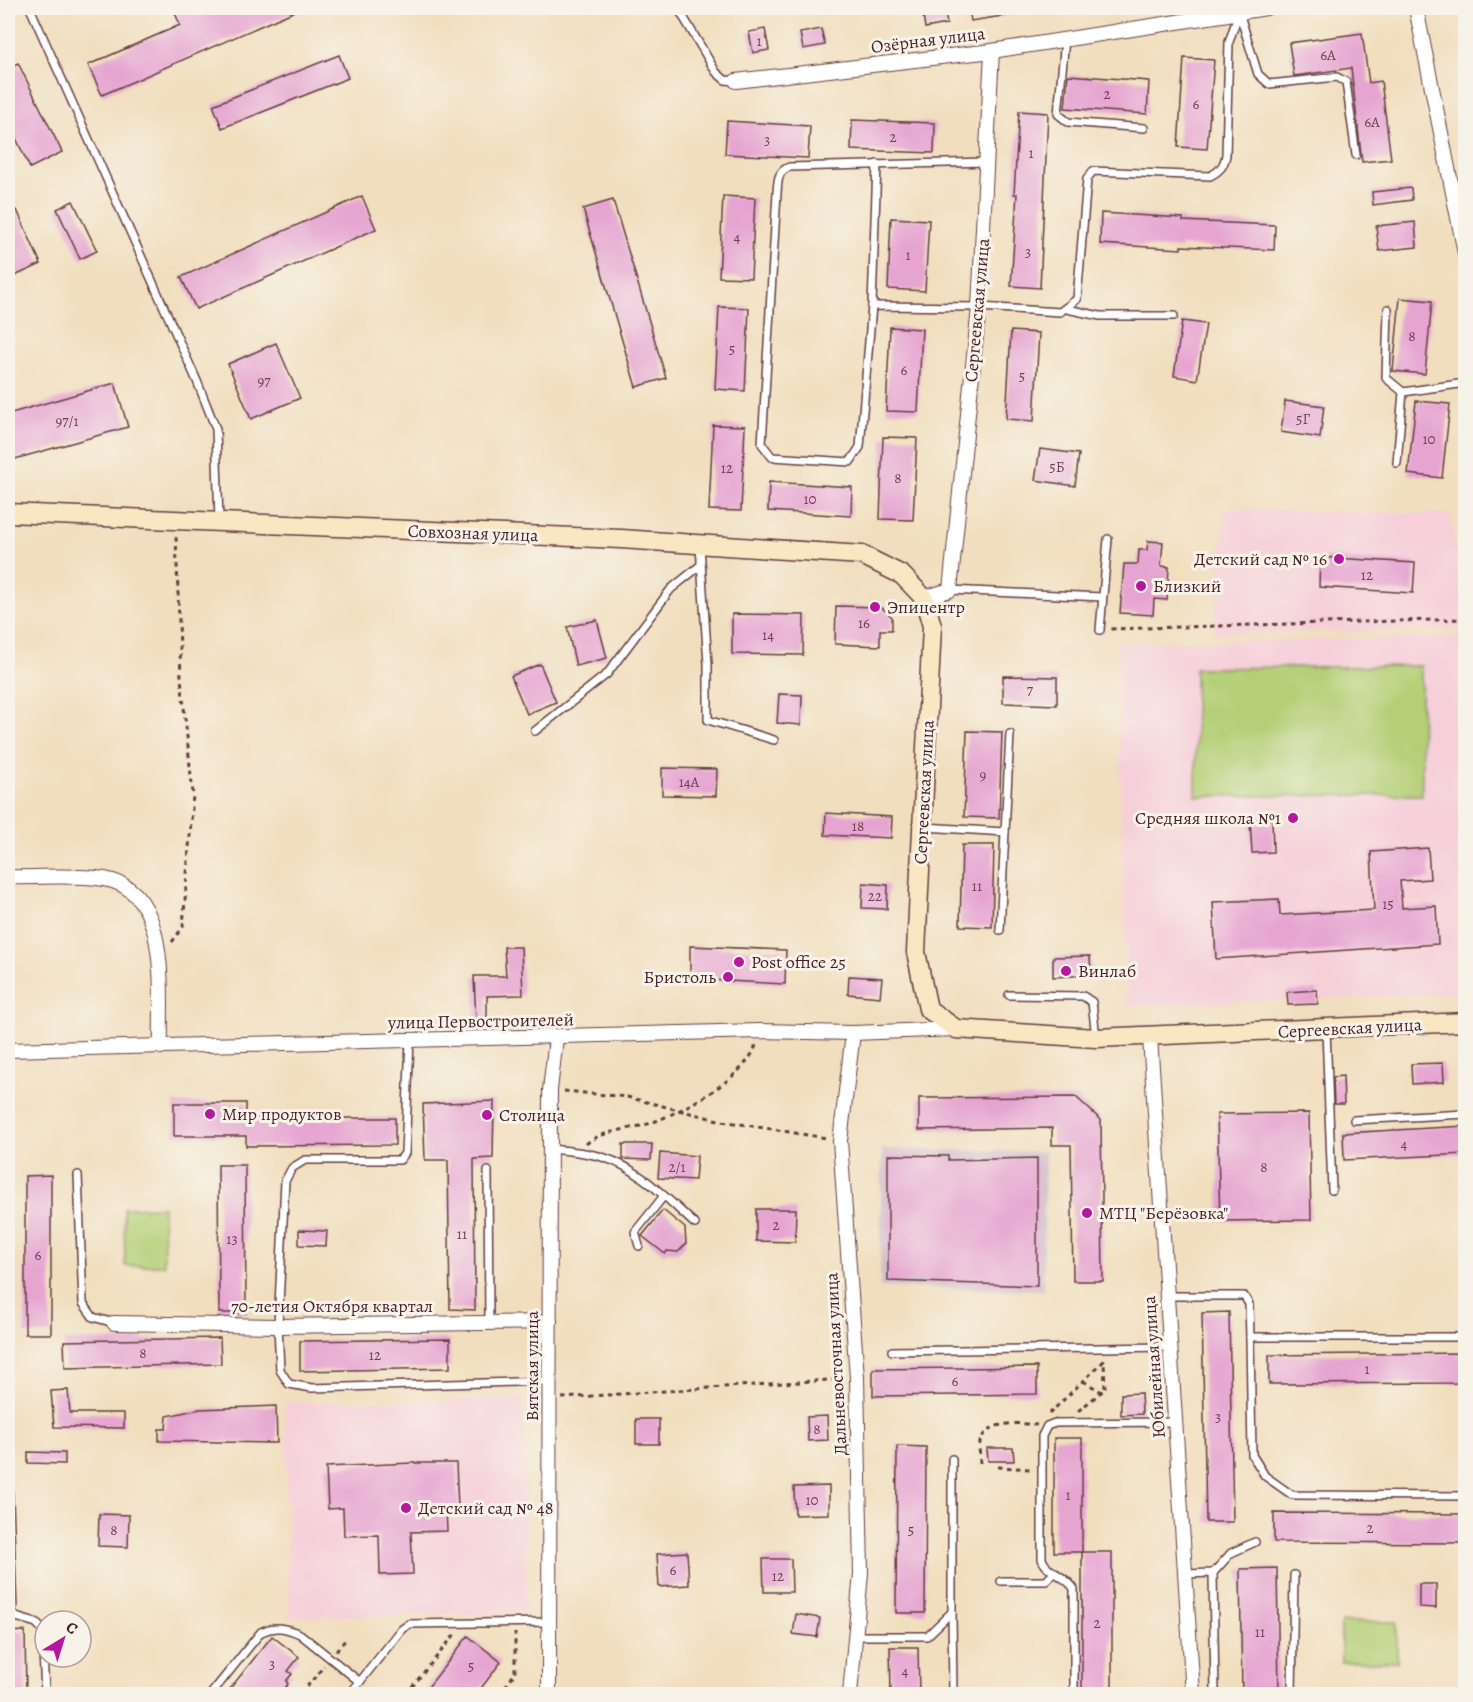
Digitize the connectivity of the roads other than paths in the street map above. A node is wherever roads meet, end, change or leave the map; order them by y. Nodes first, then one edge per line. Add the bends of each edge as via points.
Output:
1 (30, 8) edge
2 (678, 8) edge
3 (1266, 8) edge
4 (1416, 8) edge
5 (1239, 12) junction
6 (1065, 39) junction
7 (992, 51) junction
8 (736, 81) joint
9 (1144, 128) dead end
10 (1356, 155) dead end
11 (988, 162) junction
12 (877, 164) junction
13 (1466, 258) edge
14 (872, 306) junction
15 (978, 308) junction
16 (1067, 309) junction
17 (1388, 309) dead end
18 (1174, 316) dead end
19 (1466, 383) edge
20 (1403, 392) junction
21 (1397, 463) dead end
22 (8, 513) edge
23 (219, 524) junction
24 (1108, 539) dead end
25 (700, 544) junction
26 (701, 565) junction
27 (950, 590) junction
28 (1102, 597) junction
29 (924, 598) junction
30 (1100, 630) road end
31 (536, 731) dead end
32 (1010, 734) dead end
33 (774, 741) dead end
34 (922, 826) junction
35 (1005, 832) junction
36 (8, 878) edge
37 (1000, 930) dead end
38 (1009, 995) dead end
39 (1466, 1022) edge
40 (956, 1029) junction
41 (1326, 1030) junction
42 (853, 1033) junction
43 (1150, 1037) junction
44 (556, 1038) junction
45 (1096, 1038) junction
46 (410, 1041) junction
47 (160, 1047) junction
48 (8, 1050) edge
49 (1466, 1114) edge
50 (1354, 1120) dead end
51 (550, 1149) junction
52 (488, 1171) dead end
53 (78, 1175) dead end
54 (1332, 1190) dead end
55 (663, 1197) junction
56 (695, 1224) dead end
57 (639, 1246) dead end
58 (1167, 1296) junction
59 (550, 1322) junction
60 (114, 1323) joint
61 (489, 1323) junction
62 (278, 1326) junction
63 (1250, 1337) junction
64 (1466, 1337) edge
65 (1170, 1347) junction
66 (892, 1351) dead end
67 (549, 1381) junction
68 (1175, 1422) junction
69 (952, 1459) dead end
70 (8, 1474) edge
71 (1466, 1496) edge
72 (1255, 1542) dead end
73 (1055, 1572) junction
74 (1213, 1573) junction
75 (1185, 1574) junction
76 (1294, 1575) dead end
77 (1001, 1581) dead end
78 (952, 1612) junction
79 (549, 1622) junction
80 (855, 1636) junction
81 (360, 1682) junction
82 (45, 1695) edge
83 (211, 1695) edge
84 (350, 1695) edge
85 (549, 1695) edge
86 (850, 1695) edge
87 (953, 1695) edge
88 (1074, 1695) edge
89 (1193, 1695) edge
90 (1215, 1695) edge
91 (1292, 1695) edge

1 - 23 lane via 216,429
2 - 8 lane via 716,72 725,80
3 - 5 street, Озёрная улица
4 - 13 street
5 - 6 street, Озёрная улица
5 - 10 lane via 1258,74 1269,84 1337,77 1346,82
5 - 16 lane via 1229,42 1224,165 1209,176 1099,169 1090,174 1077,299
6 - 7 street, Озёрная улица
6 - 9 lane via 1058,114 1068,122
7 - 8 street, Озёрная улица
7 - 11 street, Сергеевская улица
11 - 12 lane
11 - 15 street, Сергеевская улица
12 - 14 lane
12 - 14 lane via 789,167 779,175 762,444 772,456 850,462 860,447
14 - 15 lane
15 - 16 lane via 1051,312
15 - 27 street, Сергеевская улица
16 - 18 lane via 1100,316
17 - 20 lane via 1386,378
19 - 20 lane
20 - 21 lane
22 - 23 main road, Совхозная улица
23 - 25 main road, Совхозная улица
24 - 28 lane
25 - 26 lane
25 - 29 main road, Совхозная улица via 862,555 902,575
26 - 31 lane via 671,589 607,674
26 - 33 lane via 708,720
27 - 28 lane
27 - 29 street
28 - 30 lane
29 - 34 main road, Сергеевская улица via 932,626
32 - 35 lane
34 - 35 lane
34 - 40 main road, Сергеевская улица via 916,952 928,1010
35 - 37 lane
36 - 47 street via 105,879 126,887 144,902 153,921 158,959
38 - 45 lane via 1083,996 1092,1002
39 - 41 main road, Сергеевская улица
40 - 42 street, улица Первостроителей
40 - 45 main road, Сергеевская улица
41 - 43 main road, Сергеевская улица
41 - 54 lane
42 - 44 street, улица Первостроителей via 760,1031
42 - 80 street, Дальневосточная улица via 840,1141 857,1378 861,1573
43 - 45 main road, Сергеевская улица
43 - 58 street, Юбилейная улица
44 - 46 street, улица Первостроителей
44 - 51 street, Вятская улица via 550,1090
46 - 47 street, улица Первостроителей
46 - 62 lane via 405,1153 400,1160 305,1160 292,1168 285,1181
47 - 48 street, улица Первостроителей
49 - 50 lane
51 - 55 lane via 617,1162
51 - 59 street, Вятская улица
52 - 61 lane
53 - 60 lane via 83,1303 93,1317
55 - 56 lane
55 - 57 lane via 635,1232
58 - 63 lane via 1244,1296 1249,1304
58 - 65 street, Юбилейная улица
59 - 61 street, 70-летия Октября квартал
59 - 67 street, Вятская улица
60 - 62 street, 70-летия Октября квартал
61 - 62 street, 70-летия Октября квартал
62 - 67 lane via 280,1370 290,1384 312,1388
63 - 64 lane
63 - 71 lane via 1252,1455 1265,1476 1292,1495
65 - 66 lane
65 - 68 street, Юбилейная улица
67 - 79 street, Вятская улица
68 - 73 lane via 1047,1426 1042,1436 1042,1559
68 - 75 street, Юбилейная улица
69 - 78 lane
70 - 82 lane via 13,1612 42,1629
72 - 74 lane via 1231,1553
73 - 77 lane via 1046,1581
73 - 88 lane via 1070,1582 1074,1590
74 - 75 lane
74 - 90 lane
75 - 89 street, Юбилейная улица
76 - 91 lane
78 - 80 lane via 927,1636
78 - 87 lane
79 - 81 lane via 405,1626
79 - 85 street, Вятская улица
80 - 86 street, Дальневосточная улица
81 - 83 lane via 300,1635 270,1628 261,1632
81 - 84 lane

